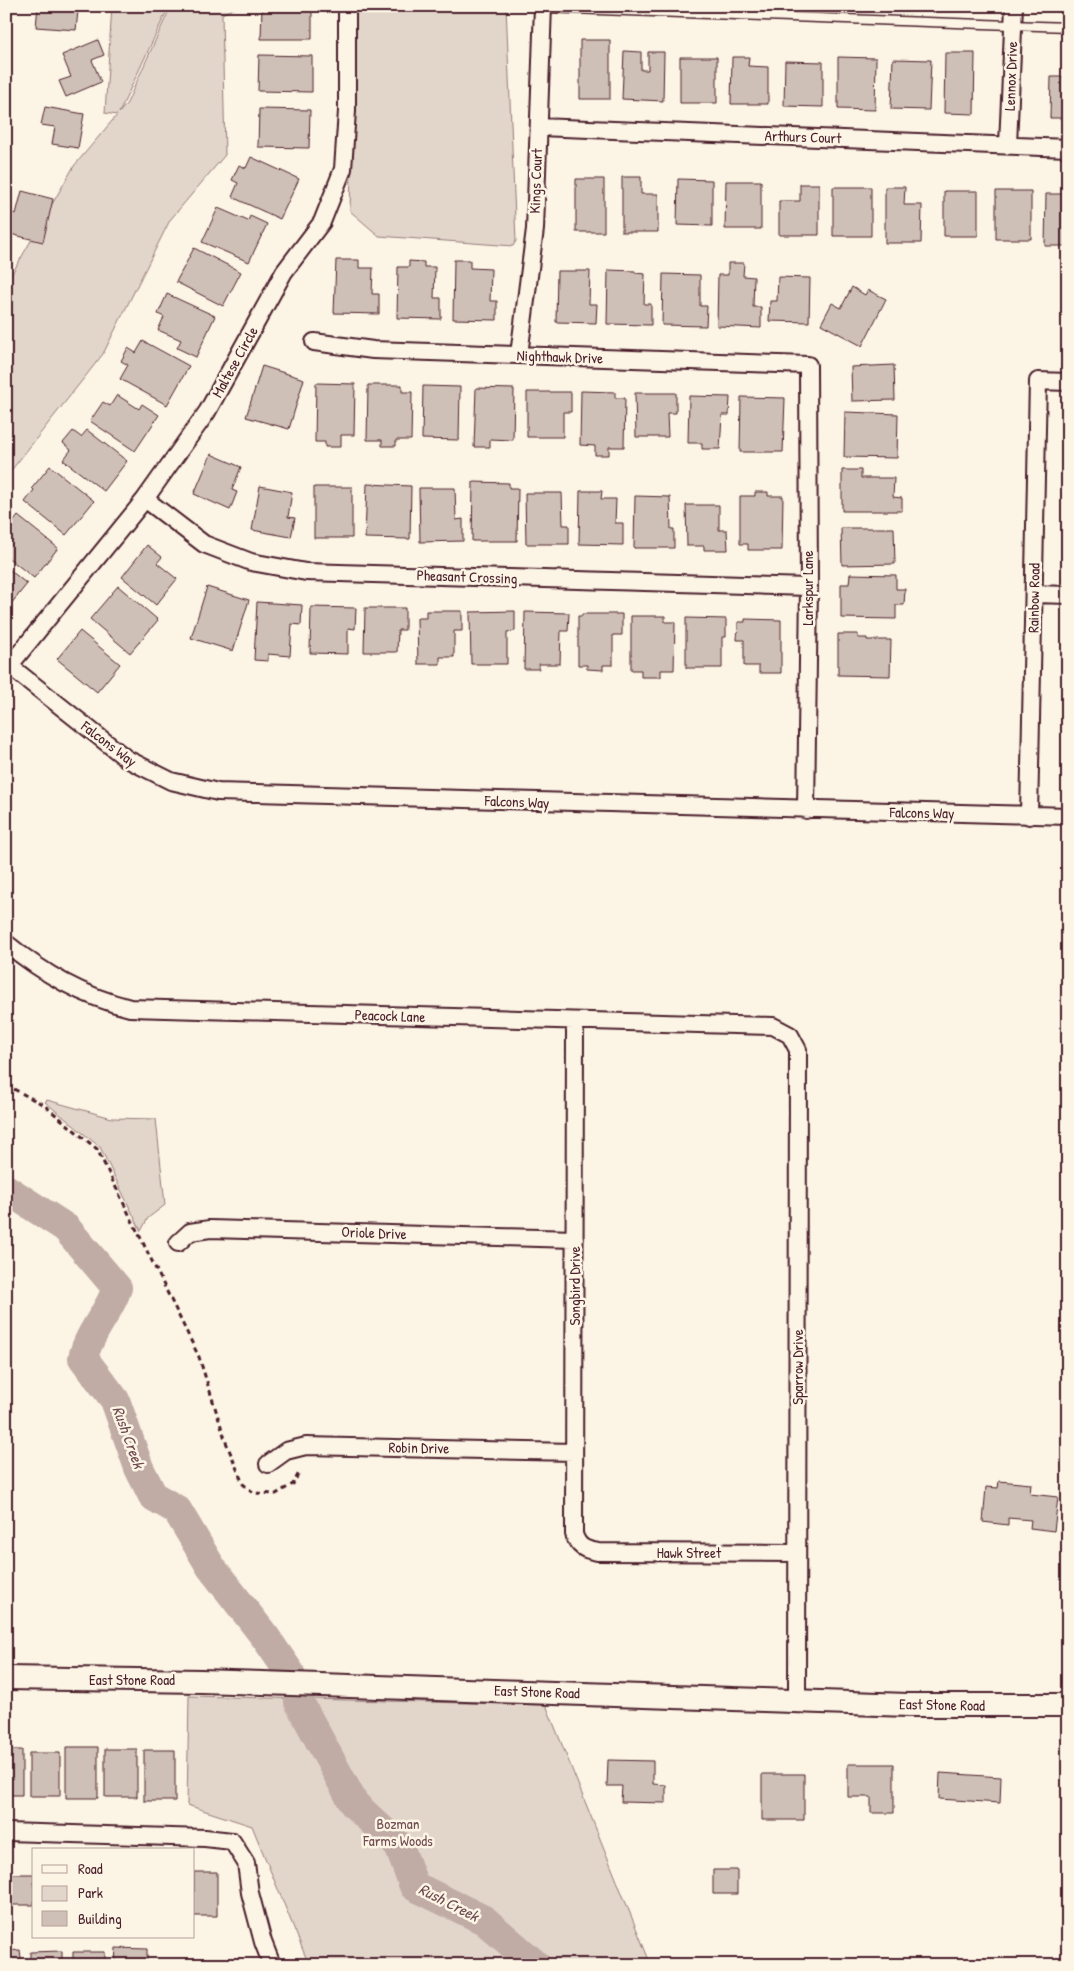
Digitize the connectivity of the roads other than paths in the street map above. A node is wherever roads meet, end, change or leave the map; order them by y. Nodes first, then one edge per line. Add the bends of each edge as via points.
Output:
1 (347, 6) edge
2 (1014, 6) edge
3 (544, 7) edge
4 (1013, 24) junction
5 (1068, 27) edge
6 (539, 127) junction
7 (1008, 145) junction
8 (1068, 148) edge
9 (314, 342) dead end
10 (519, 356) junction
11 (808, 365) joint
12 (1068, 382) edge
13 (145, 499) junction
14 (809, 587) junction
15 (1035, 594) junction
16 (1068, 595) edge
17 (7, 666) edge
18 (806, 810) junction
19 (1028, 816) junction
20 (1068, 816) edge
21 (6, 943) edge
22 (575, 1021) junction
23 (790, 1035) joint
24 (575, 1238) junction
25 (178, 1243) dead end
26 (574, 1452) junction
27 (268, 1464) dead end
28 (582, 1547) joint
29 (797, 1553) junction
30 (6, 1678) edge
31 (797, 1701) junction
32 (1068, 1705) edge
33 (6, 1832) edge
34 (272, 1965) edge

1 - 13 street, Maltese Circle via 347,111 343,170 322,222 284,272 207,412
2 - 4 street, Lennox Drive
3 - 4 lane
3 - 6 street, Kings Court
4 - 5 lane
4 - 7 street, Lennox Drive
6 - 7 street, Arthurs Court
6 - 10 street, Kings Court via 534,229
7 - 8 street, Arthurs Court
9 - 10 street, Nighthawk Drive via 373,350
10 - 11 street, Nighthawk Drive
11 - 14 street, Larkspur Lane
12 - 15 street, Rainbow Road via 1038,381
13 - 14 street, Pheasant Crossing via 204,544 251,562 306,572
13 - 17 street, Maltese Circle
14 - 18 street, Larkspur Lane
15 - 16 street
15 - 19 street, Rainbow Road
17 - 18 street, Falcons Way via 127,759 148,772 194,788 254,794
18 - 19 street, Falcons Way
19 - 20 street, Falcons Way
21 - 22 street, Peacock Lane via 62,982 130,1008
22 - 23 street, Peacock Lane via 773,1026
22 - 24 street, Songbird Drive
23 - 29 street, Sparrow Drive via 798,1050
24 - 25 street, Oriole Drive via 210,1228 190,1232
24 - 26 street, Songbird Drive
26 - 27 street, Robin Drive via 306,1446 286,1450
26 - 28 street, Songbird Drive via 574,1534
28 - 29 street, Hawk Street via 598,1552
29 - 31 street, Sparrow Drive
30 - 31 main road, East Stone Road via 211,1681
31 - 32 main road, East Stone Road
33 - 34 street via 232,1841 246,1863 254,1909

